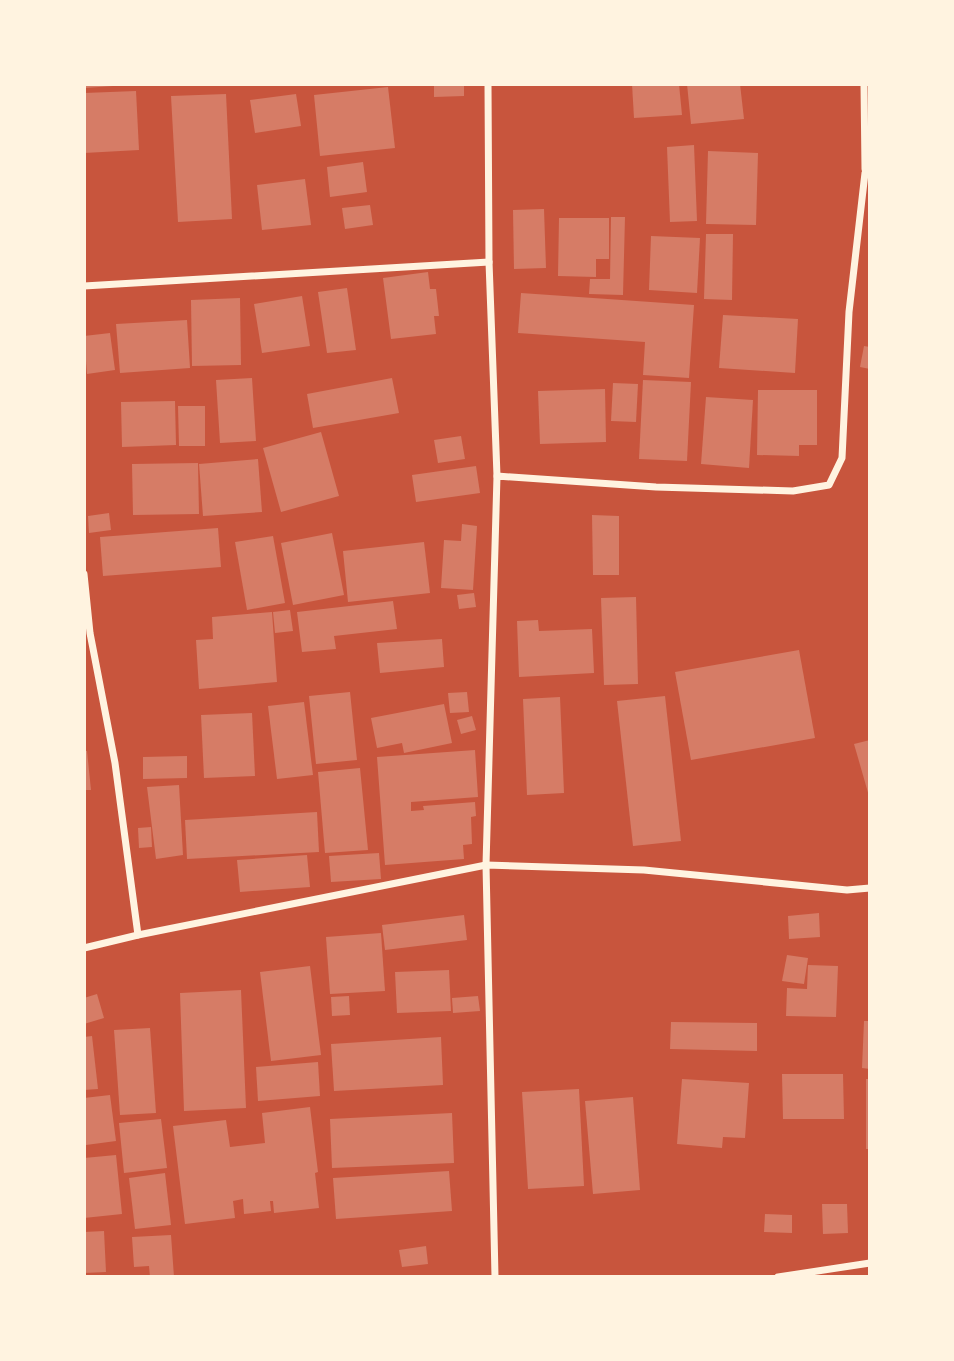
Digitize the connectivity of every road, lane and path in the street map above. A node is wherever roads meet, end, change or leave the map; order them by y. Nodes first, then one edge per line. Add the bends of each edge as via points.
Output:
1 (488, 84) edge
2 (864, 84) edge
3 (870, 163) edge
4 (866, 173) junction
5 (489, 262) junction
6 (84, 286) edge
7 (497, 476) junction
8 (84, 574) edge
9 (87, 633) edge
10 (486, 865) junction
11 (870, 888) edge
12 (138, 935) junction
13 (84, 948) edge
14 (870, 1263) edge
15 (495, 1277) edge
16 (779, 1277) edge

1 - 5 street
2 - 4 street
3 - 4 street
4 - 7 street via 849,312 842,458 829,485 793,491
5 - 6 street
5 - 7 street
7 - 10 street
8 - 9 street
9 - 12 street via 115,763
10 - 11 street via 644,870 847,890
10 - 12 street
10 - 15 street
12 - 13 street
14 - 16 street

